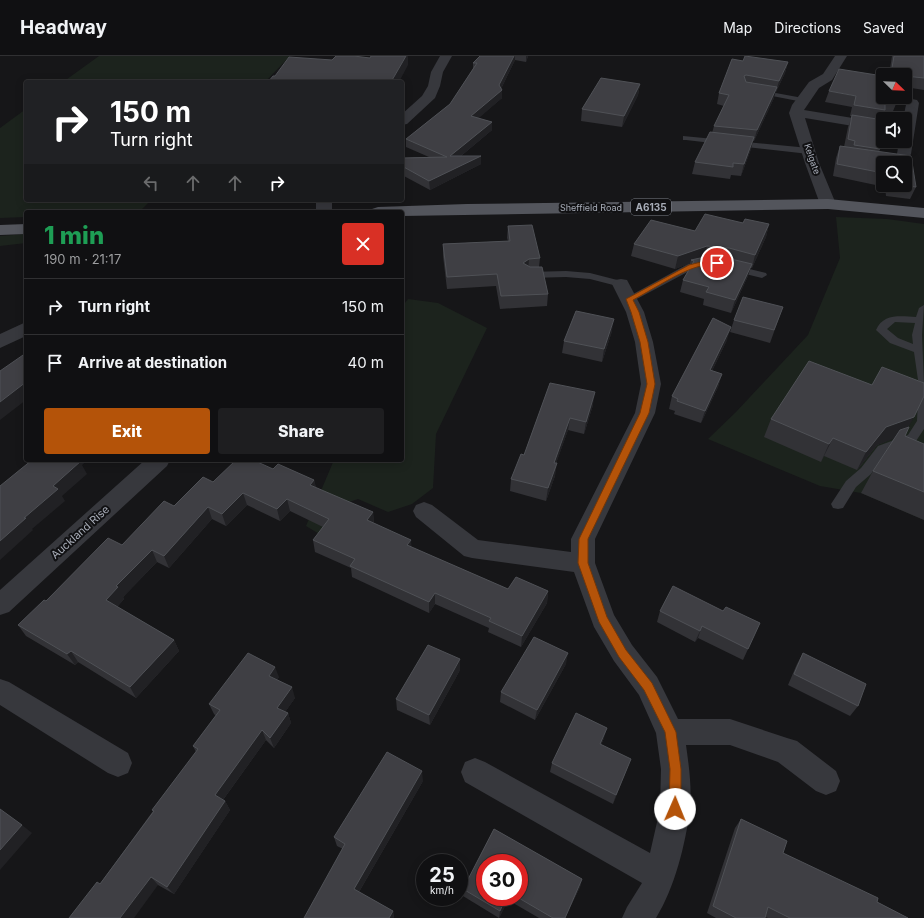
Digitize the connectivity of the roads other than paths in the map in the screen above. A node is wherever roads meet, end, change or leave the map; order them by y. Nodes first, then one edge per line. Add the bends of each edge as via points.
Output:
1 (446, 56) edge
2 (841, 56) edge
3 (746, 90) edge
4 (803, 100) junction
5 (796, 112) junction
6 (404, 119) edge
7 (876, 126) edge
8 (686, 138) dead end
9 (905, 148) edge
10 (809, 151) junction
11 (904, 154) edge
12 (828, 204) junction
13 (404, 211) edge
14 (924, 213) edge
15 (24, 229) edge
16 (0, 230) edge
17 (529, 275) edge
18 (762, 275) dead end
19 (625, 291) junction
20 (924, 308) edge
21 (920, 320) junction
22 (24, 329) edge
23 (0, 342) edge
24 (920, 350) junction
25 (924, 380) edge
26 (924, 400) edge
27 (157, 462) edge
28 (838, 504) dead end
29 (424, 510) dead end
30 (583, 563) junction
31 (0, 605) edge
32 (0, 691) edge
33 (670, 732) junction
34 (118, 763) dead end
35 (475, 772) dead end
36 (826, 781) dead end
37 (660, 876) junction
38 (638, 918) edge

1 - 6 street via 428,98
2 - 4 street via 828,77 814,85
3 - 4 lane
4 - 5 street
5 - 7 street
5 - 10 street, Kelgate
8 - 10 lane
9 - 11 street
10 - 12 street, Kelgate
12 - 13 main road, Sheffield Road / A6135
12 - 14 main road, Sheffield Road / A6135
15 - 16 main road
17 - 19 lane via 590,276
18 - 19 lane via 720,264 705,263
19 - 30 street via 635,312 644,342 651,384 645,413 583,539
20 - 21 lane
21 - 24 lane via 917,334
21 - 24 lane via 893,319 883,325 882,330 895,342
22 - 23 street
24 - 25 lane
26 - 28 lane via 923,421 912,438 882,449 866,472 851,484
27 - 31 street, Auckland Rise
29 - 30 street via 472,549
30 - 33 street via 602,619 622,653 648,686
32 - 34 street
33 - 36 street via 730,732 787,751
33 - 37 street via 676,769 675,809
35 - 37 street
37 - 38 street via 654,892

